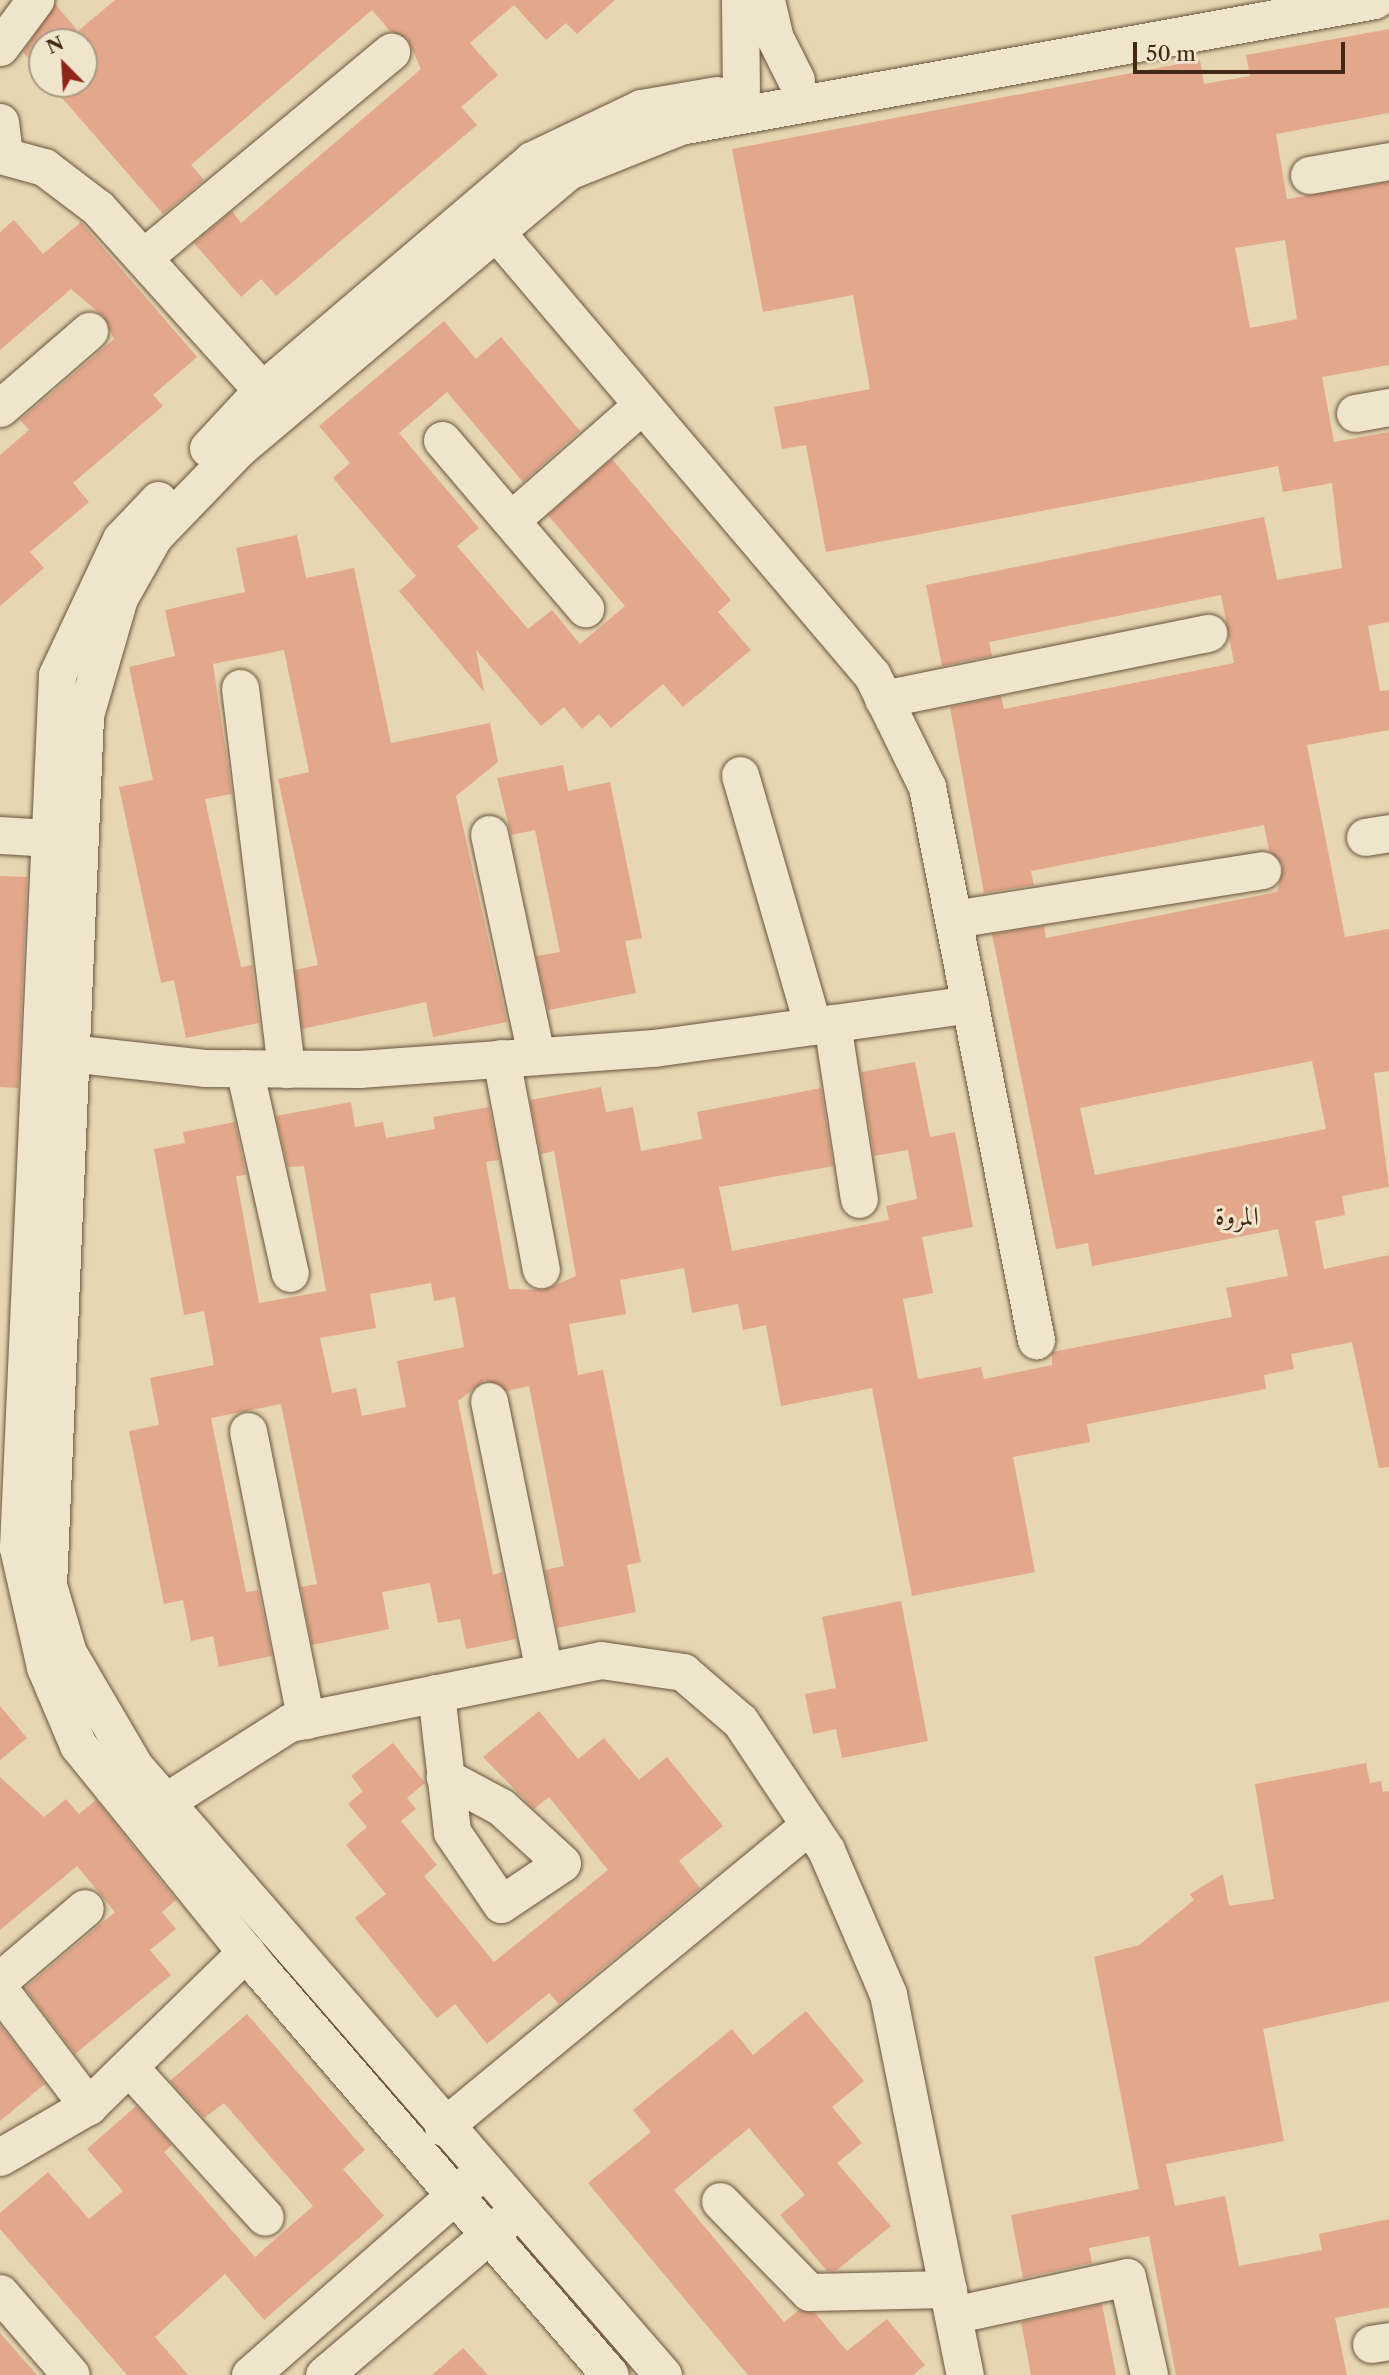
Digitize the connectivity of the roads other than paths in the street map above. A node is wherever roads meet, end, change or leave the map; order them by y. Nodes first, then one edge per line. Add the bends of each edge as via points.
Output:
1 (35, 0) edge
2 (740, 0) edge
3 (766, 0) edge
4 (1241, 0) edge
5 (1375, 0) edge
6 (0, 47) edge
7 (391, 52) dead end
8 (796, 80) junction
9 (741, 90) junction
10 (1, 144) edge
11 (1389, 161) edge
12 (1309, 175) dead end
13 (496, 232) junction
14 (145, 256) junction
15 (89, 331) dead end
16 (262, 390) junction
17 (642, 405) junction
18 (0, 408) edge
19 (442, 440) dead end
20 (511, 520) junction
21 (585, 608) dead end
22 (1208, 633) dead end
23 (240, 688) dead end
24 (883, 699) junction
25 (740, 775) dead end
26 (489, 834) dead end
27 (0, 835) edge
28 (51, 838) junction
29 (1262, 870) dead end
30 (954, 919) junction
31 (970, 1004) junction
32 (822, 1024) junction
33 (69, 1054) junction
34 (519, 1057) junction
35 (244, 1068) junction
36 (286, 1069) junction
37 (859, 1199) dead end
38 (541, 1269) dead end
39 (290, 1273) dead end
40 (1036, 1340) dead end
41 (489, 1401) dead end
42 (248, 1431) dead end
43 (544, 1671) junction
44 (436, 1693) junction
45 (306, 1720) junction
46 (445, 1777) dead end
47 (165, 1802) junction
48 (809, 1825) junction
49 (85, 1908) dead end
50 (246, 1952) junction
51 (0, 1980) edge
52 (0, 1990) edge
53 (129, 2067) junction
54 (89, 2106) junction
55 (443, 2127) junction
56 (0, 2157) edge
57 (482, 2172) junction
58 (454, 2196) junction
59 (720, 2201) dead end
60 (516, 2212) junction
61 (265, 2217) dead end
62 (487, 2236) junction
63 (0, 2293) edge
64 (951, 2302) junction
65 (71, 2375) edge
66 (250, 2375) edge
67 (324, 2375) edge
68 (610, 2375) edge
69 (663, 2375) edge
70 (965, 2375) edge
71 (1149, 2375) edge

1 - 6 street
2 - 9 street
3 - 8 street via 774,36
4 - 8 street
5 - 13 street via 680,126 568,171
7 - 14 street
8 - 9 street
9 - 16 street via 641,108 532,160
10 - 14 street via 44,167 98,208
11 - 12 street
13 - 17 street
13 - 33 street via 238,449 154,536 119,598 85,715
14 - 16 street
15 - 18 street
16 - 28 street via 121,539 57,675
17 - 20 street
17 - 24 street via 872,676
19 - 20 street
20 - 21 street
22 - 24 street
23 - 36 street
24 - 30 street via 927,787
25 - 32 street
26 - 34 street
27 - 28 street
28 - 50 street via 18,1548 45,1667 78,1745
29 - 30 street
30 - 31 street
31 - 32 street
31 - 40 street
32 - 34 street
32 - 37 street
33 - 35 street
33 - 47 street via 48,1585 68,1653 135,1767
34 - 36 street
34 - 38 street
35 - 36 street
35 - 39 street
41 - 43 street
42 - 45 street
43 - 44 street
43 - 48 street via 601,1660 683,1672 740,1721
44 - 45 street
44 - 46 street
45 - 47 street via 289,1723
47 - 55 street
48 - 55 street
48 - 64 street via 888,1994
49 - 51 street
50 - 53 street
50 - 58 street
52 - 54 street
53 - 54 street
53 - 61 street
54 - 56 street
55 - 57 street
57 - 58 street
57 - 60 street
58 - 62 street
58 - 66 street
59 - 64 street via 809,2292
60 - 62 street
60 - 69 street
62 - 67 street
62 - 68 street
63 - 65 street
64 - 70 street
64 - 71 street via 1127,2277

